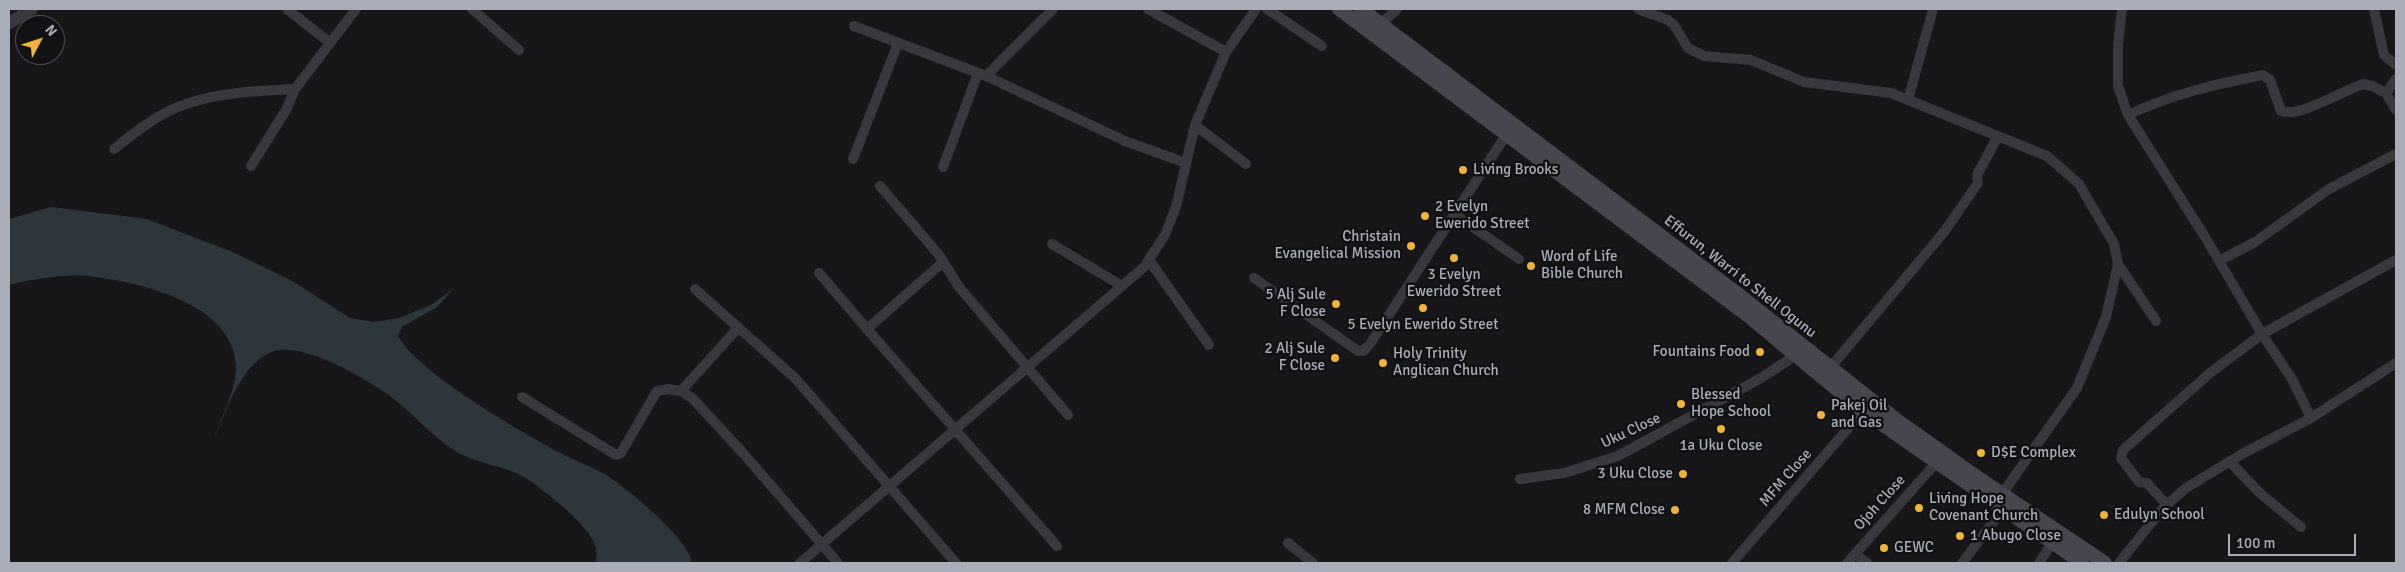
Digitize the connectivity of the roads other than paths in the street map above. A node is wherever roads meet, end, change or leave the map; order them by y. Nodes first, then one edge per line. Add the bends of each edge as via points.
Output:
1 (32, 9) edge
2 (287, 9) edge
3 (356, 9) edge
4 (472, 9) edge
5 (1053, 9) edge
6 (1148, 9) edge
7 (1256, 9) edge
8 (1267, 9) edge
9 (1339, 9) edge
10 (1361, 9) edge
11 (1396, 9) edge
12 (1638, 9) edge
13 (1933, 9) edge
14 (2122, 9) edge
15 (2374, 9) edge
16 (9, 23) edge
17 (1381, 24) junction
18 (854, 26) dead end
19 (329, 42) junction
20 (898, 43) junction
21 (1322, 46) dead end
22 (519, 50) dead end
23 (1226, 52) junction
24 (2396, 65) edge
25 (982, 74) junction
26 (2396, 79) edge
27 (295, 89) junction
28 (2386, 93) junction
29 (1908, 100) junction
30 (2396, 110) edge
31 (2128, 115) junction
32 (1195, 125) junction
33 (1506, 135) junction
34 (1997, 138) junction
35 (1546, 147) junction
36 (114, 149) dead end
37 (2396, 154) edge
38 (853, 159) dead end
39 (1538, 159) junction
40 (1186, 163) junction
41 (1246, 164) dead end
42 (251, 166) dead end
43 (944, 167) dead end
44 (880, 186) dead end
45 (1454, 214) junction
46 (1052, 244) dead end
47 (1519, 258) dead end
48 (1149, 260) junction
49 (2396, 260) edge
50 (2219, 261) junction
51 (942, 262) junction
52 (2118, 264) junction
53 (819, 274) dead end
54 (1254, 278) dead end
55 (1122, 286) junction
56 (695, 289) dead end
57 (2156, 321) dead end
58 (738, 328) junction
59 (867, 329) junction
60 (2262, 334) junction
61 (1209, 345) dead end
62 (1796, 355) junction
63 (2396, 363) edge
64 (1028, 368) junction
65 (1830, 368) junction
66 (681, 391) junction
67 (522, 397) dead end
68 (1863, 412) junction
69 (1068, 415) dead end
70 (2310, 418) junction
71 (954, 430) junction
72 (1936, 462) junction
73 (2230, 462) junction
74 (1520, 478) dead end
75 (888, 487) junction
76 (2002, 494) junction
77 (2167, 505) junction
78 (2003, 509) junction
79 (2301, 527) dead end
80 (1288, 543) dead end
81 (2052, 543) junction
82 (821, 545) junction
83 (1057, 546) dead end
84 (1855, 554) junction
85 (800, 563) edge
86 (838, 563) edge
87 (956, 563) edge
88 (1313, 563) edge
89 (1732, 563) edge
90 (1847, 563) edge
91 (1867, 563) edge
92 (1962, 563) edge
93 (2039, 563) edge
94 (2082, 563) edge
95 (2105, 563) edge
96 (2119, 563) edge

1 - 16 street
2 - 19 street
3 - 19 street
4 - 22 street
5 - 25 street
6 - 23 street
7 - 23 street
8 - 21 street
9 - 33 main road, Effurun, Warri to Shell Ogunu
10 - 17 main road, Effurun, Warri to Shell Ogunu
11 - 17 street
12 - 29 street via 1668,20 1688,48 1704,56 1751,60 1804,82 1891,93
13 - 29 street
14 - 31 street via 2118,86
15 - 24 street via 2384,55
17 - 35 main road, Effurun, Warri to Shell Ogunu
18 - 20 street
19 - 27 street
20 - 25 street
20 - 38 street
23 - 32 street
25 - 40 street via 1125,141
25 - 43 street
26 - 28 street
27 - 36 street via 189,103 164,114
27 - 42 street via 286,110
28 - 30 street
28 - 31 street via 2363,84 2288,114 2281,111 2270,80 2263,75 2213,84 2162,99
29 - 34 street
31 - 50 street
32 - 40 street
32 - 41 street
33 - 39 main road, Effurun, Warri to Shell Ogunu
33 - 45 street
34 - 52 street via 2047,156 2079,184 2114,244
34 - 65 street via 1977,175 1978,183 1950,225
35 - 39 main road
35 - 65 main road, Effurun, Warri to Shell Ogunu
37 - 50 street via 2329,189 2255,242
39 - 62 main road, Effurun, Warri to Shell Ogunu
40 - 48 street via 1169,226
44 - 51 street
45 - 47 street
45 - 54 street via 1363,351 1358,351
46 - 55 street
48 - 55 street
48 - 61 street
49 - 60 street
50 - 60 street
51 - 59 street
51 - 64 street via 959,287
52 - 57 street
52 - 76 street via 2106,317 2077,388
53 - 59 street
55 - 64 street
56 - 58 street
58 - 66 street
58 - 75 street via 795,378
59 - 71 street
60 - 70 street via 2292,379
60 - 77 street via 2223,363 2123,450 2121,458 2139,482 2147,483
62 - 68 main road, Effurun, Warri to Shell Ogunu
62 - 74 street, Uku Close via 1762,378 1618,456 1564,473
63 - 70 street
64 - 69 street
64 - 71 street
65 - 76 main road, Effurun, Warri to Shell Ogunu via 1898,421
66 - 67 street via 657,391 621,453 616,455
66 - 82 street via 692,398 743,452
68 - 72 main road, Effurun, Warri to Shell Ogunu
68 - 89 street, MFM Close
70 - 73 street
71 - 75 street
71 - 83 street
72 - 78 main road, Effurun, Warri to Shell Ogunu
72 - 84 street, Ojoh Close
73 - 77 street via 2186,488
73 - 79 street via 2261,494
75 - 82 street
75 - 87 street
76 - 95 main road, Effurun, Warri to Shell Ogunu
77 - 96 street
78 - 81 main road, Effurun, Warri to Shell Ogunu
78 - 92 street
80 - 88 street
81 - 93 street
81 - 94 main road, Effurun, Warri to Shell Ogunu
82 - 85 street
82 - 86 street
84 - 90 street, Ojoh Close
84 - 91 street

